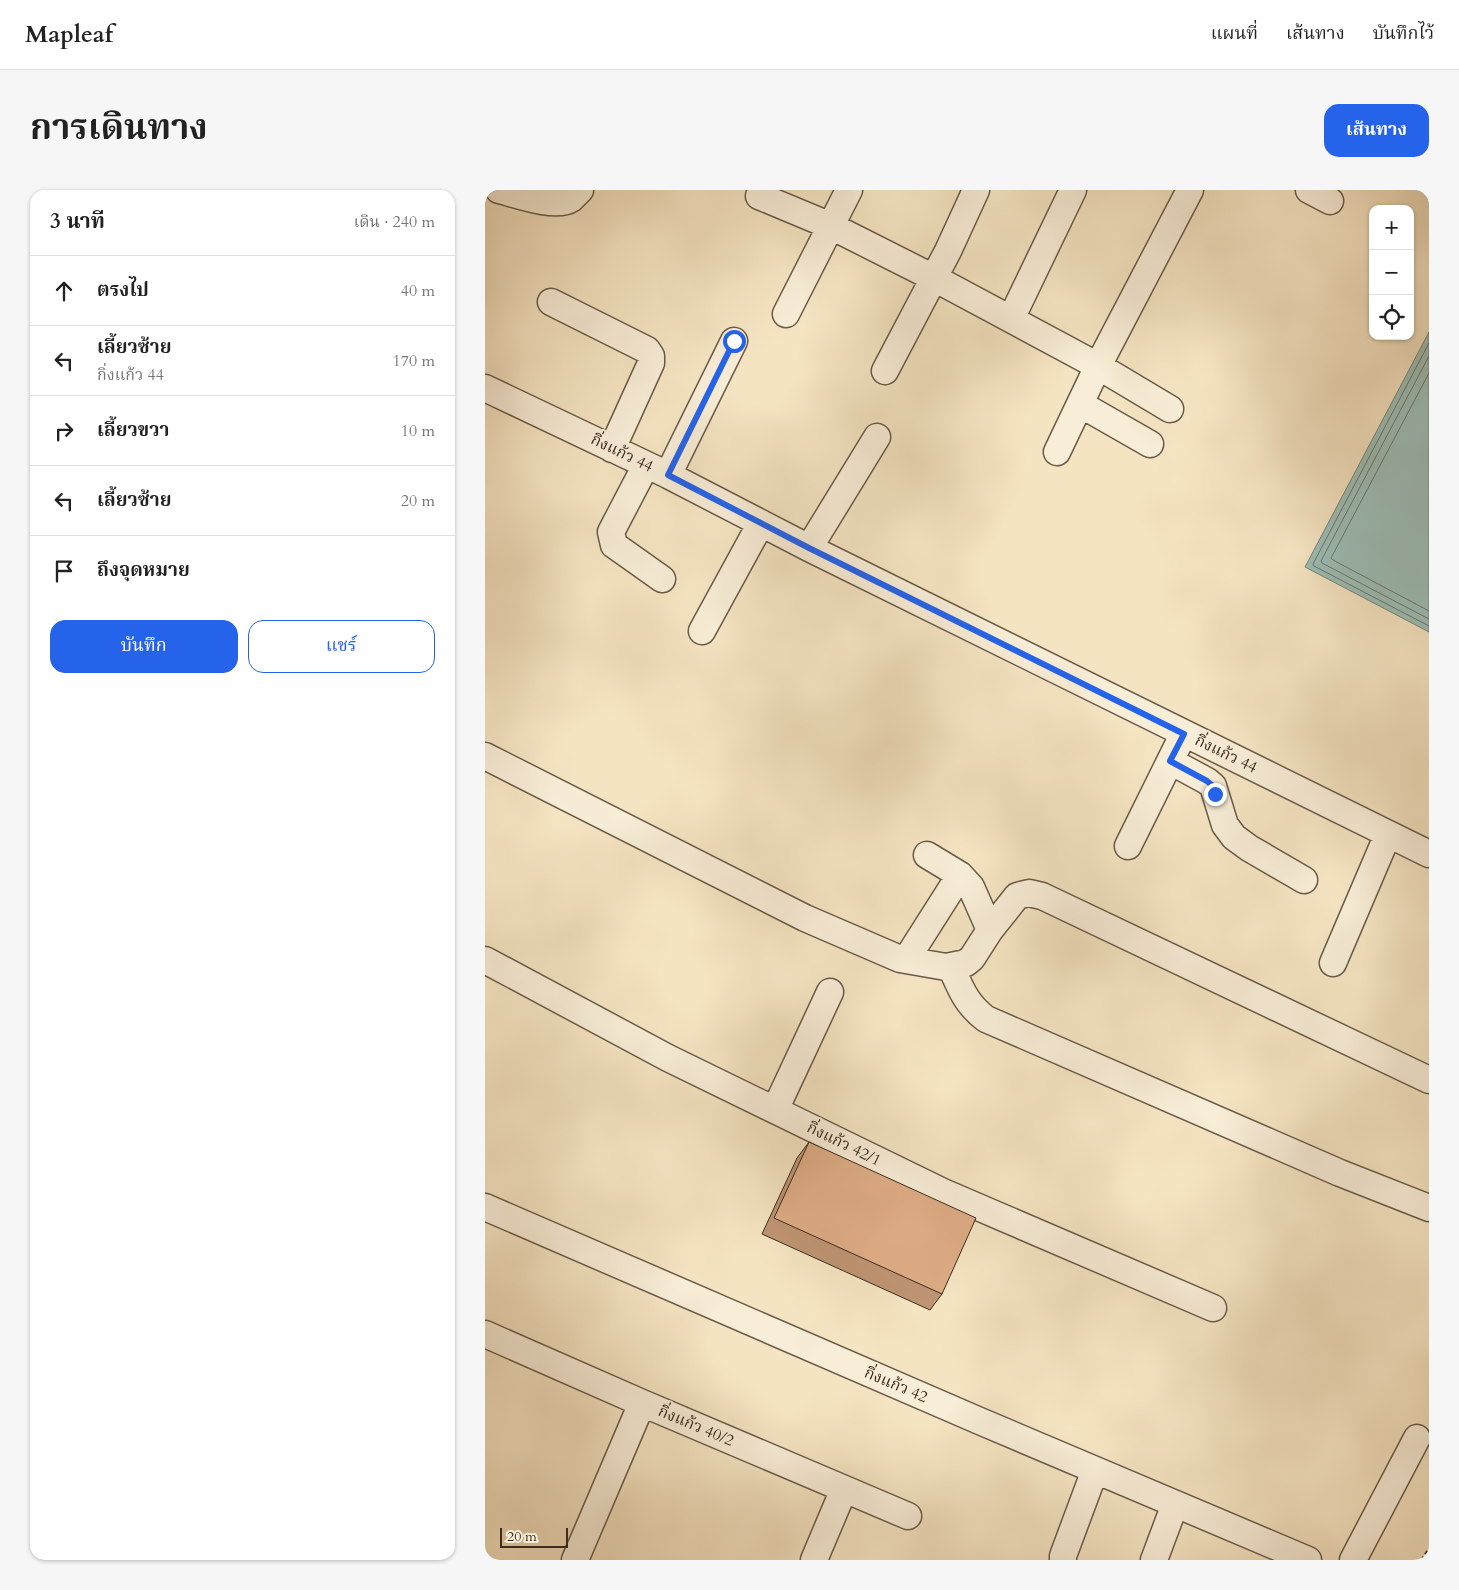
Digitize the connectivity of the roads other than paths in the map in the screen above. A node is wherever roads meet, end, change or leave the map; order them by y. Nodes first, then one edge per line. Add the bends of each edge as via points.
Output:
1 (499, 190) edge
2 (579, 190) edge
3 (849, 190) edge
4 (976, 190) edge
5 (1073, 190) edge
6 (1190, 190) edge
7 (759, 196) dead end
8 (831, 226) junction
9 (934, 278) junction
10 (551, 302) dead end
11 (786, 314) dead end
12 (1011, 319) junction
13 (734, 341) dead end
14 (1098, 366) junction
15 (885, 371) dead end
16 (485, 388) edge
17 (1080, 404) junction
18 (1170, 409) dead end
19 (877, 437) dead end
20 (1150, 444) dead end
21 (612, 449) junction
22 (1057, 452) dead end
23 (657, 470) junction
24 (761, 523) junction
25 (809, 548) junction
26 (661, 580) dead end
27 (702, 632) dead end
28 (1184, 734) junction
29 (485, 756) edge
30 (1170, 761) junction
31 (1388, 834) junction
32 (1128, 846) dead end
33 (1429, 854) edge
34 (927, 855) dead end
35 (960, 875) junction
36 (1304, 880) dead end
37 (991, 930) junction
38 (485, 960) edge
39 (907, 960) junction
40 (1333, 962) dead end
41 (951, 967) junction
42 (830, 992) dead end
43 (1429, 1080) edge
44 (775, 1110) junction
45 (485, 1207) edge
46 (1429, 1208) edge
47 (1213, 1308) dead end
48 (485, 1334) edge
49 (642, 1403) junction
50 (1417, 1438) dead end
51 (1095, 1470) junction
52 (844, 1489) junction
53 (1175, 1504) junction
54 (908, 1516) dead end
55 (1296, 1558) edge
56 (575, 1560) edge
57 (814, 1560) edge
58 (1063, 1560) edge
59 (1154, 1560) edge
60 (1353, 1560) edge

1 - 2 street via 554,202 569,200
3 - 8 street
4 - 9 street
5 - 12 street
6 - 14 street
7 - 8 street
8 - 9 street
8 - 11 street
9 - 12 street
9 - 15 street
10 - 21 street via 647,350 651,356 651,363
12 - 14 street
13 - 23 street
14 - 17 street
14 - 18 street
16 - 21 street, กิ่งแก้ว 44
17 - 20 street
17 - 22 street
19 - 25 street
21 - 23 street, กิ่งแก้ว 44
23 - 24 street, กิ่งแก้ว 44
23 - 26 street via 611,532 611,538 614,545
24 - 25 street, กิ่งแก้ว 44
24 - 27 street
25 - 28 street, กิ่งแก้ว 44
28 - 30 street
28 - 31 street, กิ่งแก้ว 44
29 - 39 street via 805,918
30 - 32 street
30 - 36 street via 1213,786 1225,826 1234,837
31 - 33 street, กิ่งแก้ว 44
31 - 40 street
34 - 35 street
35 - 37 street via 971,887
35 - 39 street
37 - 41 street via 972,958
37 - 43 street via 1017,896 1029,893 1042,896
38 - 44 street, กิ่งแก้ว 42/1 via 668,1058
39 - 41 street
41 - 46 street via 965,997 986,1019 1340,1173
42 - 44 street
44 - 47 street, กิ่งแก้ว 42/1 via 943,1192
45 - 51 street, กิ่งแก้ว 42
48 - 49 street, กิ่งแก้ว 40/2
49 - 52 street, กิ่งแก้ว 40/2
49 - 56 street
50 - 60 street
51 - 53 street, กิ่งแก้ว 42
51 - 58 street
52 - 54 street, กิ่งแก้ว 40/2
52 - 57 street
53 - 55 street, กิ่งแก้ว 42
53 - 59 street

